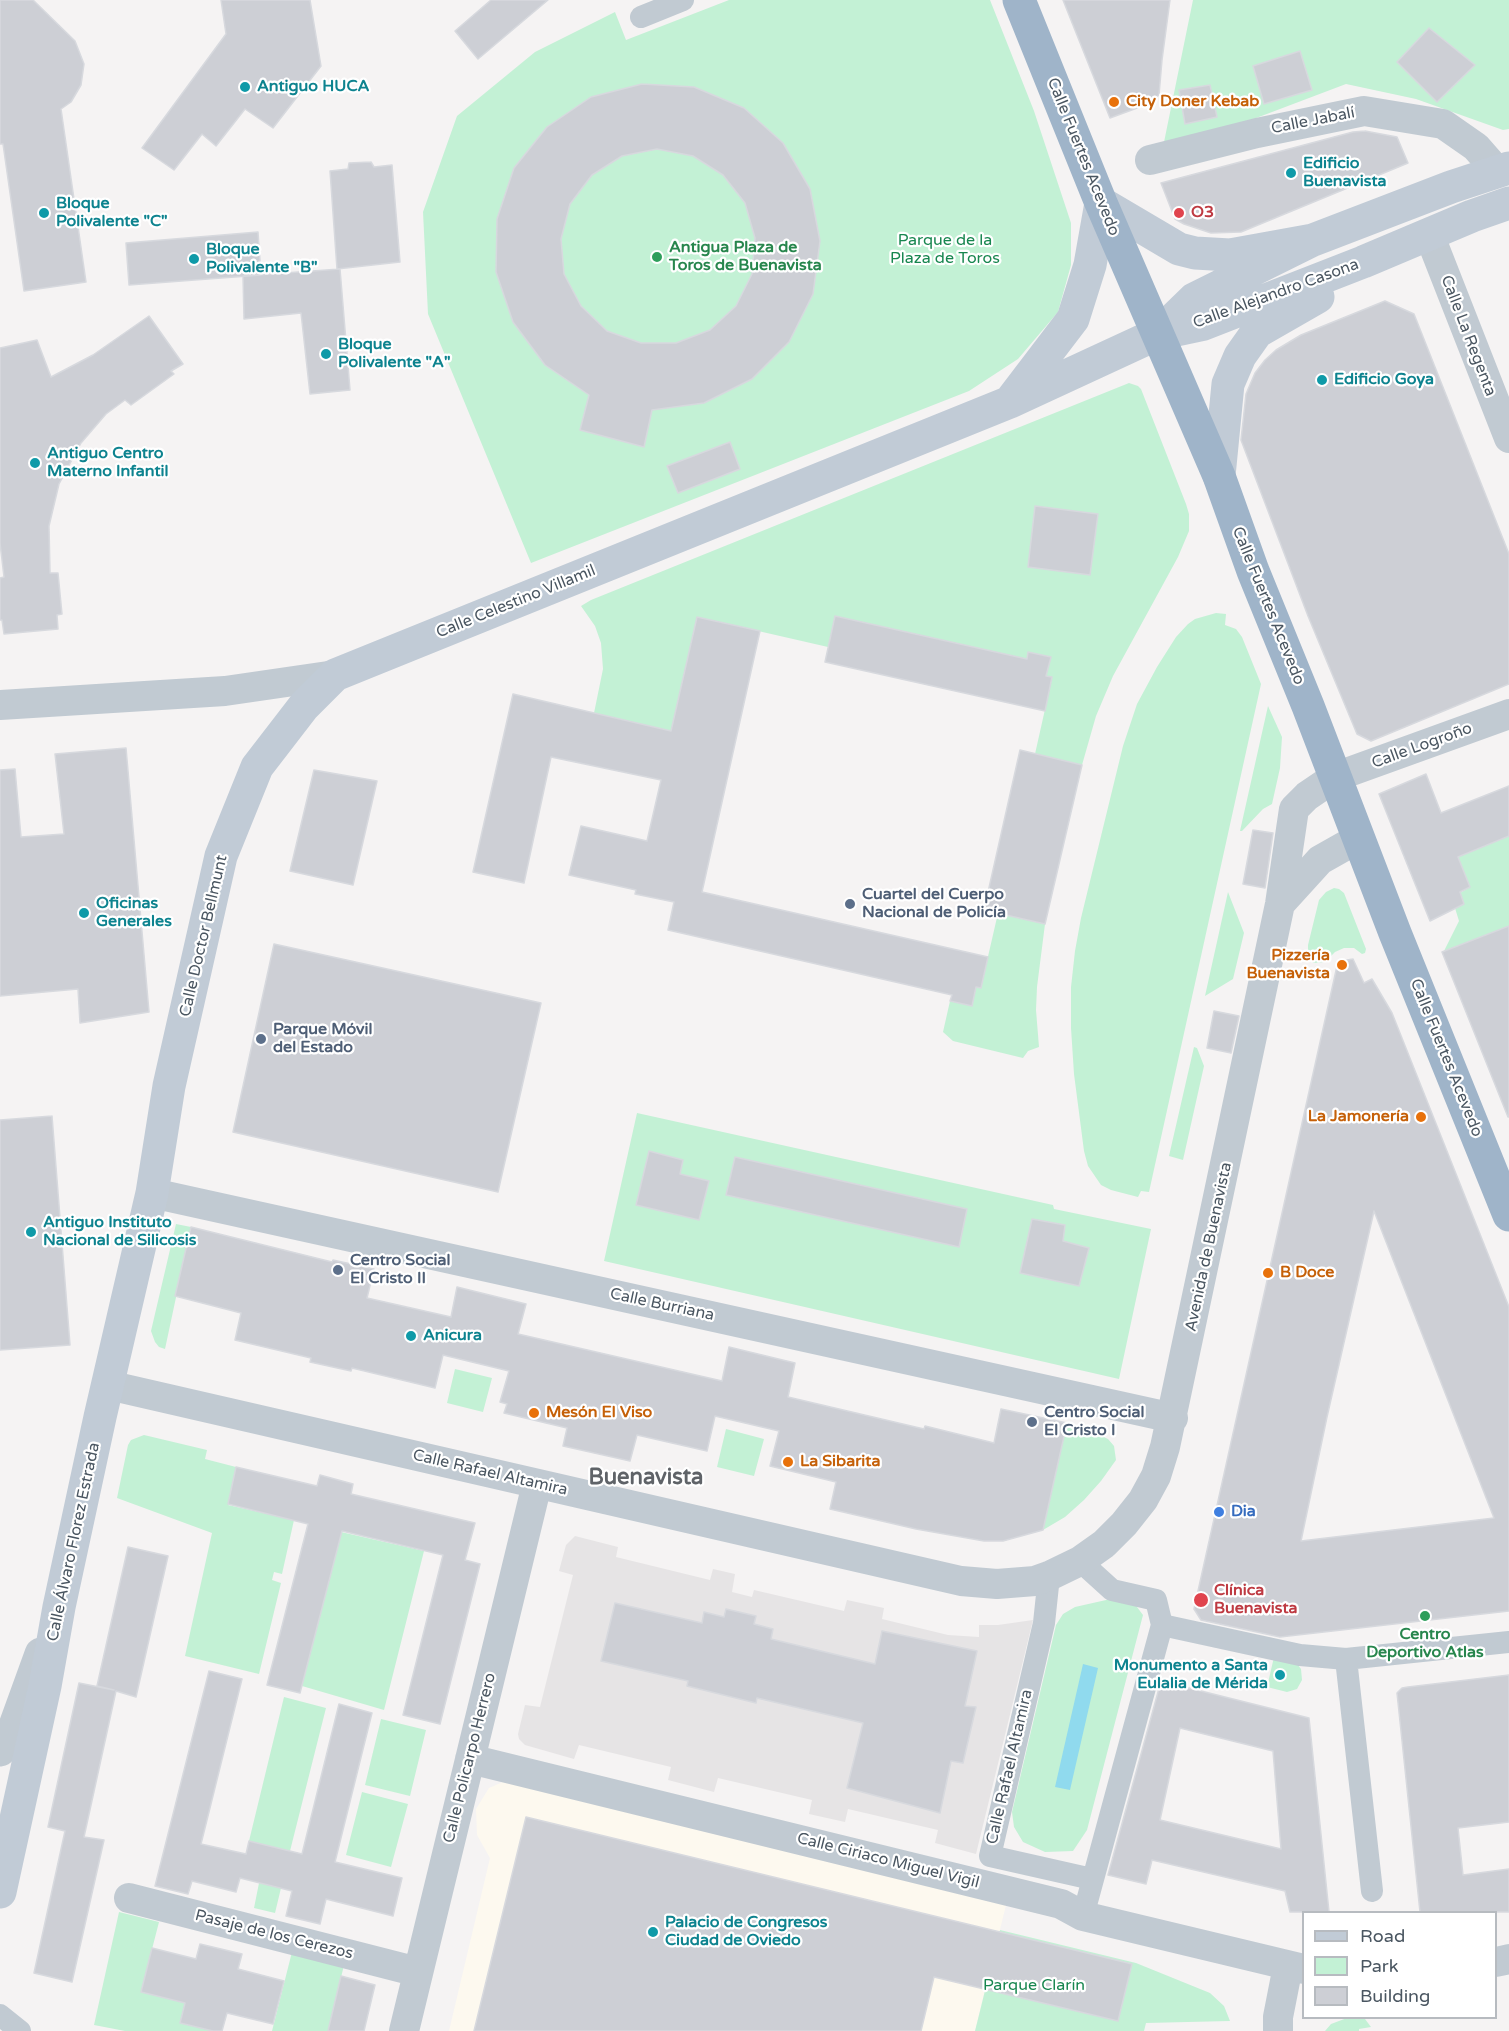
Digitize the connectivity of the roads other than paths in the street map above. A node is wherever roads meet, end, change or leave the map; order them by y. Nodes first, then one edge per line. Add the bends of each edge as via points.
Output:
1 (683, 0) edge
2 (1019, 0) edge
3 (641, 17) dead end
4 (1150, 160) dead end
5 (1503, 170) edge
6 (1101, 203) junction
7 (1509, 203) edge
8 (1429, 234) junction
9 (1313, 240) junction
10 (1157, 334) junction
11 (1010, 402) junction
12 (1509, 438) edge
13 (1218, 476) junction
14 (335, 675) junction
15 (0, 705) edge
16 (1509, 714) edge
17 (1335, 777) junction
18 (1359, 838) junction
19 (1280, 904) junction
20 (152, 1193) junction
21 (1509, 1215) edge
22 (108, 1385) junction
23 (1173, 1418) junction
24 (537, 1484) junction
25 (1080, 1561) junction
26 (1049, 1576) junction
27 (59, 1607) junction
28 (1162, 1625) junction
29 (1509, 1642) edge
30 (1346, 1659) junction
31 (0, 1750) edge
32 (470, 1759) junction
33 (1092, 1879) junction
34 (1372, 1891) dead end
35 (0, 1892) edge
36 (129, 1898) dead end
37 (1083, 1916) junction
38 (1296, 1967) edge
39 (418, 1972) junction
40 (0, 2015) edge
41 (20, 2031) edge
42 (404, 2031) edge
43 (1278, 2031) edge

1 - 3 street
2 - 6 highway, Calle Fuertes Acevedo
4 - 5 street, Calle Jabalí via 1364,111 1443,124
5 - 9 main road, Calle Alejandro Casona
6 - 9 main road, Calle Alejandro Casona via 1179,249 1195,253 1230,255
6 - 10 highway, Calle Fuertes Acevedo
6 - 11 main road via 1090,265 1073,320
7 - 8 main road, Calle Alejandro Casona
8 - 10 main road, Calle Alejandro Casona via 1204,324
8 - 12 street, Calle La Regenta
8 - 13 main road, Calle Alejandro Casona via 1257,332 1240,356 1228,384
9 - 10 main road, Calle Alejandro Casona via 1194,299
10 - 11 main road, Calle Celestino Villamil
10 - 13 highway, Calle Fuertes Acevedo
11 - 14 main road, Calle Celestino Villamil
13 - 17 highway, Calle Fuertes Acevedo
14 - 15 street, Calle Celestino Villamil via 225,691
14 - 20 main road, Calle Doctor Bellmunt via 303,706 257,768 221,856 169,1086
16 - 17 street, Calle Logroño
17 - 18 highway, Calle Fuertes Acevedo
17 - 19 street, Avenida de Buenavista via 1294,809
18 - 19 street via 1320,860
18 - 21 highway, Calle Fuertes Acevedo
19 - 23 street, Avenida de Buenavista
20 - 22 main road, Calle Álvaro Florez Estrada
20 - 23 street, Calle Burriana
22 - 24 street, Calle Rafael Altamira
22 - 27 main road, Calle Álvaro Florez Estrada
23 - 25 street, Avenida de Buenavista via 1156,1476 1143,1500 1118,1531
24 - 26 street, Calle Rafael Altamira via 961,1581 997,1584
24 - 32 street, Calle Policarpo Herrero
25 - 26 street, Calle Rafael Altamira
25 - 28 street via 1112,1590 1156,1600
26 - 33 street, Calle Rafael Altamira via 1044,1623 990,1856
27 - 31 street via 12,1734
27 - 35 main road, Calle Álvaro Florez Estrada
28 - 30 street via 1300,1655
28 - 33 street
29 - 30 street
30 - 34 street
32 - 37 street, Calle Ciriaco Miguel Vigil via 1061,1904
32 - 39 street, Calle Policarpo Herrero
33 - 37 street
36 - 39 street, Pasaje de los Cerezos
37 - 38 street, Calle Ciriaco Miguel Vigil
38 - 43 street via 1278,2017
39 - 42 street, Calle Policarpo Herrero
40 - 41 street

